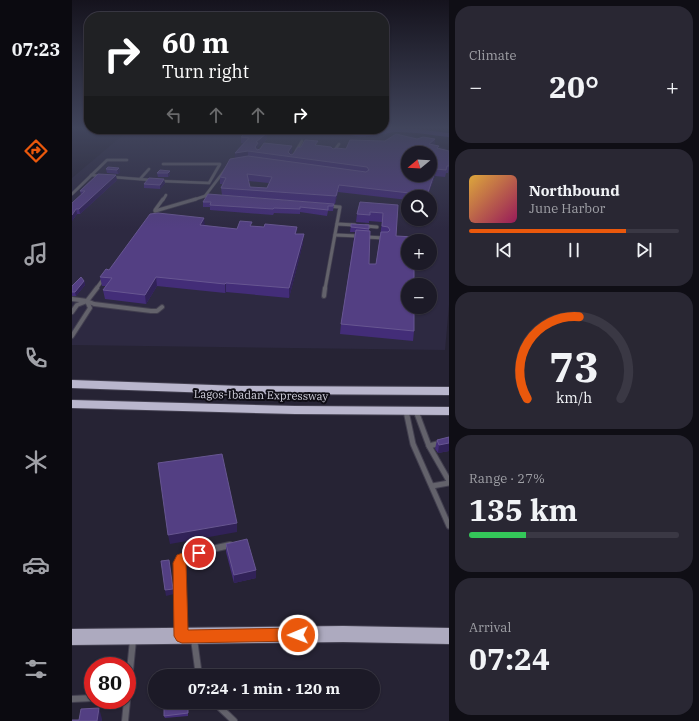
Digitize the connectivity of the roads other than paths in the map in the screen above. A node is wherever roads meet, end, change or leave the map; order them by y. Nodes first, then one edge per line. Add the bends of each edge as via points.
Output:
1 (105, 162) edge
2 (232, 162) edge
3 (163, 164) dead end
4 (149, 169) dead end
5 (91, 175) junction
6 (140, 179) junction
7 (72, 194) edge
8 (166, 195) dead end
9 (205, 196) junction
10 (220, 197) edge
11 (325, 206) edge
12 (155, 211) junction
13 (150, 216) edge
14 (337, 224) junction
15 (377, 227) dead end
16 (335, 235) junction
17 (386, 238) edge
18 (108, 272) edge
19 (324, 296) dead end
20 (72, 299) edge
21 (87, 301) junction
22 (162, 307) dead end
23 (72, 312) edge
24 (74, 328) edge
25 (72, 336) edge
26 (72, 384) edge
27 (449, 391) edge
28 (72, 404) edge
29 (449, 410) edge
30 (411, 411) junction
31 (449, 441) edge
32 (429, 446) junction
33 (449, 482) edge
34 (432, 486) junction
35 (449, 526) edge
36 (236, 544) edge
37 (188, 636) junction
38 (449, 636) edge
39 (72, 637) edge
40 (133, 637) junction
41 (131, 657) edge
42 (198, 669) edge
43 (84, 698) edge
44 (72, 699) edge
45 (126, 709) edge
46 (221, 709) edge
47 (125, 721) edge
48 (234, 721) edge

1 - 5 lane
2 - 9 lane
3 - 6 lane via 220,164 209,183
4 - 6 lane
5 - 6 lane
5 - 7 lane
8 - 12 lane
9 - 10 lane
9 - 12 lane
11 - 14 lane via 340,207
12 - 13 lane
14 - 15 lane
14 - 16 lane
16 - 17 lane
16 - 19 lane
18 - 21 lane
20 - 21 lane
21 - 22 lane via 152,311
21 - 23 lane via 77,305
21 - 24 lane via 90,308
24 - 25 lane
26 - 27 highway, Lagos-Ibadan Expressway via 241,390
28 - 30 highway, Lagos-Ibadan Expressway
29 - 30 highway, Lagos-Ibadan Expressway
30 - 32 lane
30 - 34 lane via 413,444
31 - 32 lane
32 - 33 lane
33 - 34 lane
34 - 35 lane
36 - 37 lane via 181,558 179,563
37 - 38 highway
37 - 40 highway
37 - 42 lane
39 - 40 highway
40 - 41 lane
43 - 44 lane
45 - 47 lane
46 - 48 lane

